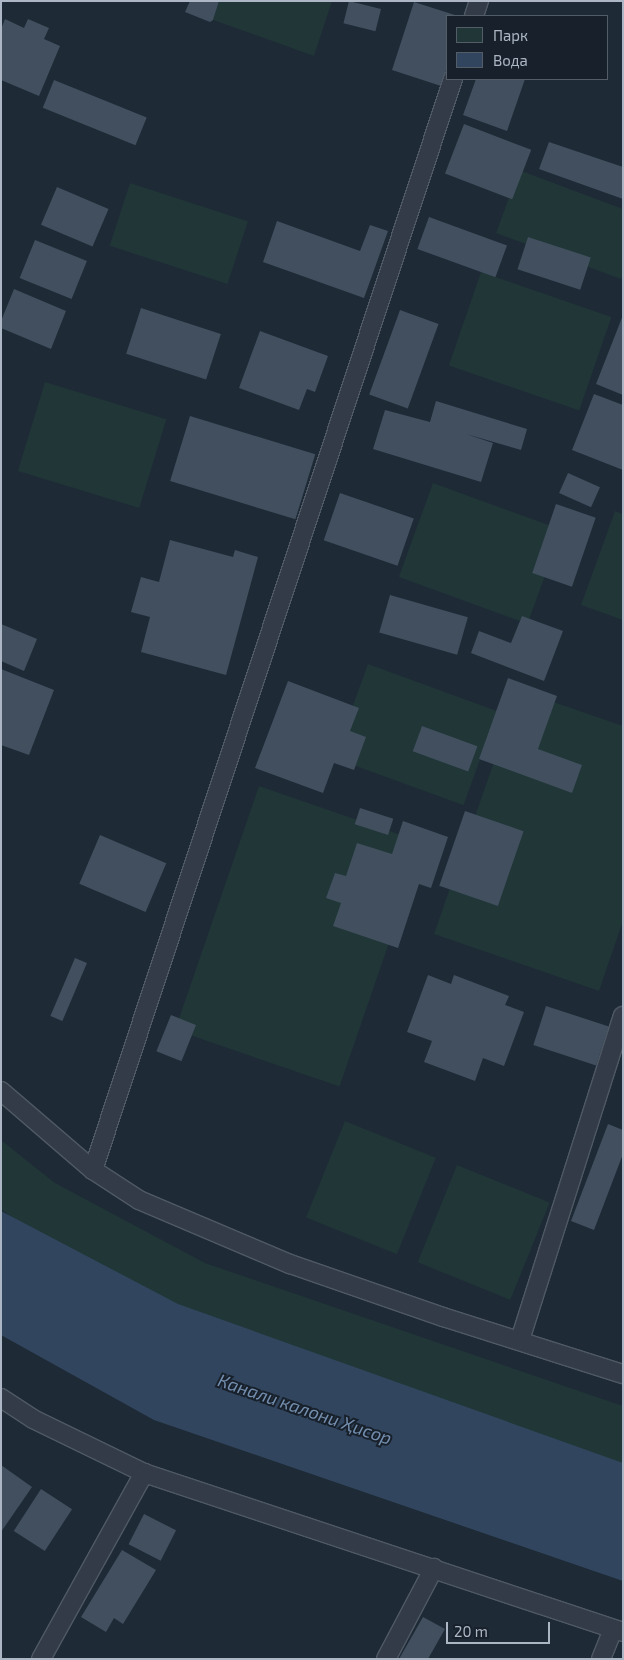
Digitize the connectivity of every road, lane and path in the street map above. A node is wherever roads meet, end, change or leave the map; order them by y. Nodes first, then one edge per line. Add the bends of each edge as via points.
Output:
1 (479, 1) edge
2 (474, 15) edge
3 (453, 80) edge
4 (623, 1016) edge
5 (1, 1091) edge
6 (92, 1170) junction
7 (520, 1340) junction
8 (623, 1374) edge
9 (1, 1398) edge
10 (144, 1473) junction
11 (434, 1568) junction
12 (618, 1630) edge
13 (41, 1659) edge
14 (386, 1659) edge
15 (601, 1659) edge

1 - 2 lane
3 - 6 lane
4 - 7 lane
5 - 6 lane
6 - 7 lane via 139,1200 290,1264
7 - 8 lane
9 - 10 lane via 33,1419
10 - 11 lane
10 - 13 lane
11 - 12 lane
11 - 14 lane
12 - 15 lane

